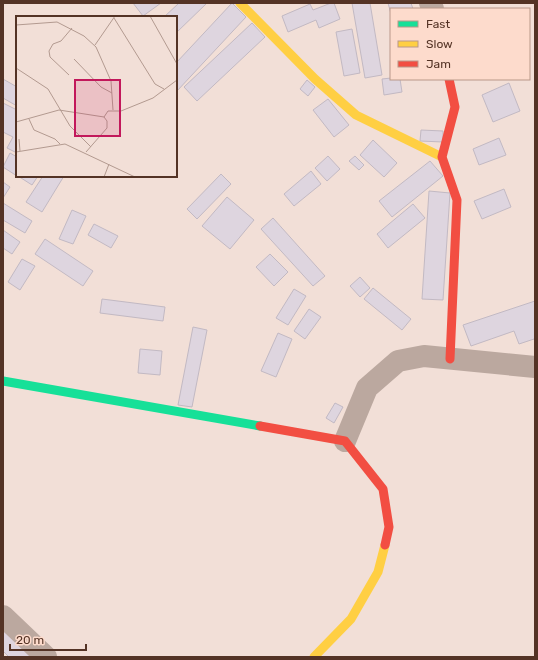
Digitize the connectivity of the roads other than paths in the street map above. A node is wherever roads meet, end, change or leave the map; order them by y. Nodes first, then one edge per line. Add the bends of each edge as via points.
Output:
1 (240, 3) edge
2 (449, 80) edge
3 (442, 157) junction
4 (450, 359) junction
5 (535, 367) edge
6 (3, 381) edge
7 (345, 441) junction
8 (3, 616) edge
9 (46, 657) edge
10 (314, 657) edge

1 - 3 street via 315,79 356,115
2 - 3 street via 455,107
3 - 4 street via 457,200
4 - 5 street
4 - 7 street via 424,356 398,361 366,388
6 - 7 street
7 - 10 street via 383,489 389,527 378,572 351,620
8 - 9 street

